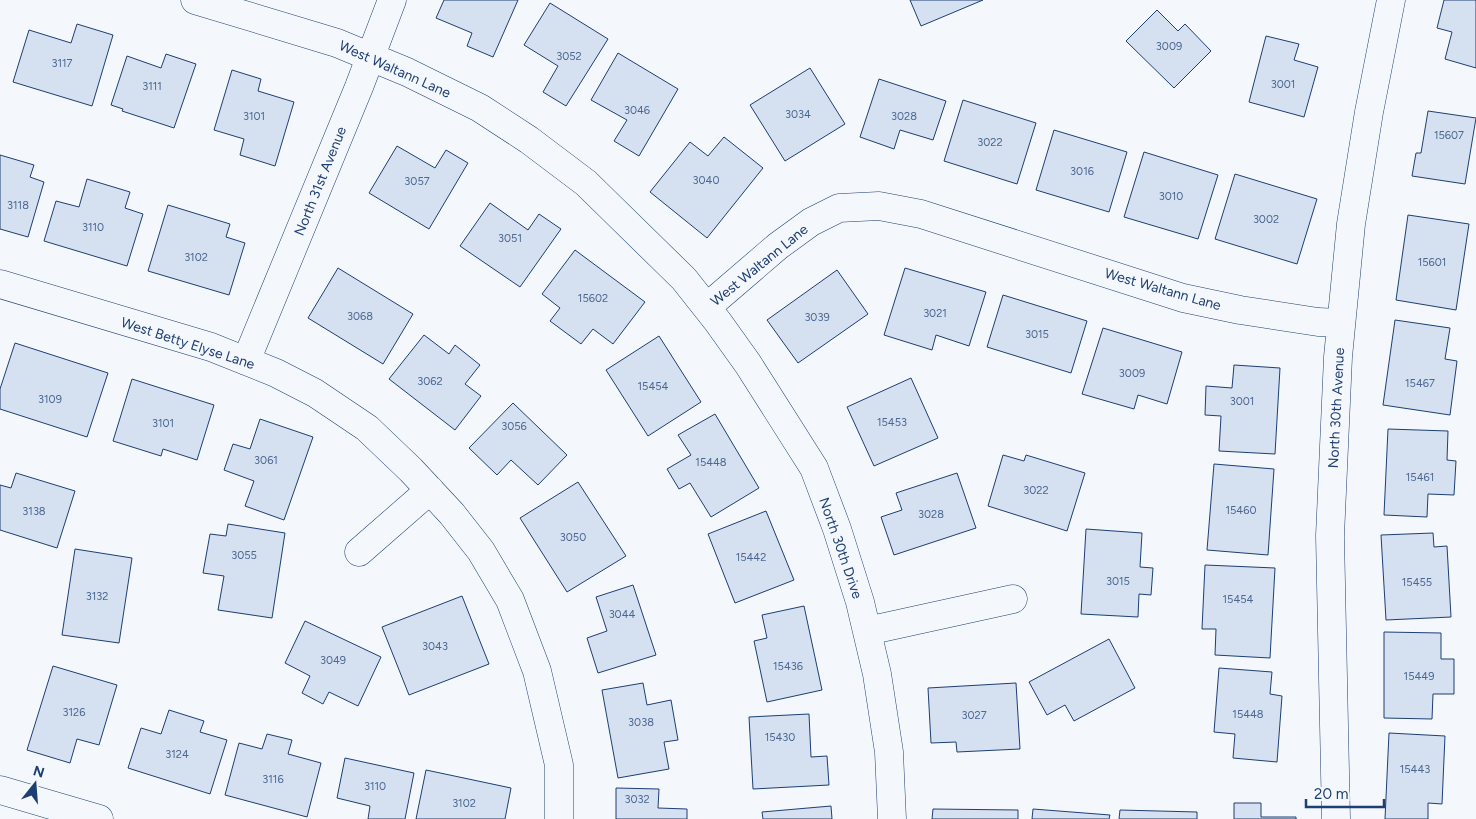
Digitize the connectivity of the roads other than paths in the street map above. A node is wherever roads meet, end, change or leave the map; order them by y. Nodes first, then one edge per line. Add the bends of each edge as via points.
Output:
1 (195, 0) edge
2 (392, 0) edge
3 (1391, 0) edge
4 (370, 57) junction
5 (0, 284) edge
6 (707, 307) junction
7 (1341, 323) junction
8 (246, 361) junction
9 (430, 490) junction
10 (359, 552) dead end
11 (1013, 599) dead end
12 (867, 631) junction
13 (0, 790) edge
14 (99, 819) edge
15 (559, 819) edge
16 (892, 819) edge
17 (1336, 819) edge

1 - 4 street, West Waltann Lane via 337,43
2 - 4 street, North 31st Avenue
3 - 7 street, North 30th Avenue via 1351,224
4 - 6 street, West Waltann Lane via 480,108 529,140 614,210 684,279
4 - 8 street, North 31st Avenue
5 - 8 street, West Betty Elyse Lane via 211,347
6 - 7 street, West Waltann Lane via 811,222 839,208 879,206 921,214 1183,298 1240,310
6 - 12 street, North 30th Drive via 748,364 814,468 840,538
7 - 17 street, North 30th Avenue via 1330,536
8 - 9 street, West Betty Elyse Lane via 315,393 367,428
9 - 10 street
9 - 15 street, West Betty Elyse Lane via 481,551 510,600 537,671 559,765
11 - 12 street
12 - 16 street, North 30th Drive via 890,752
13 - 14 street

